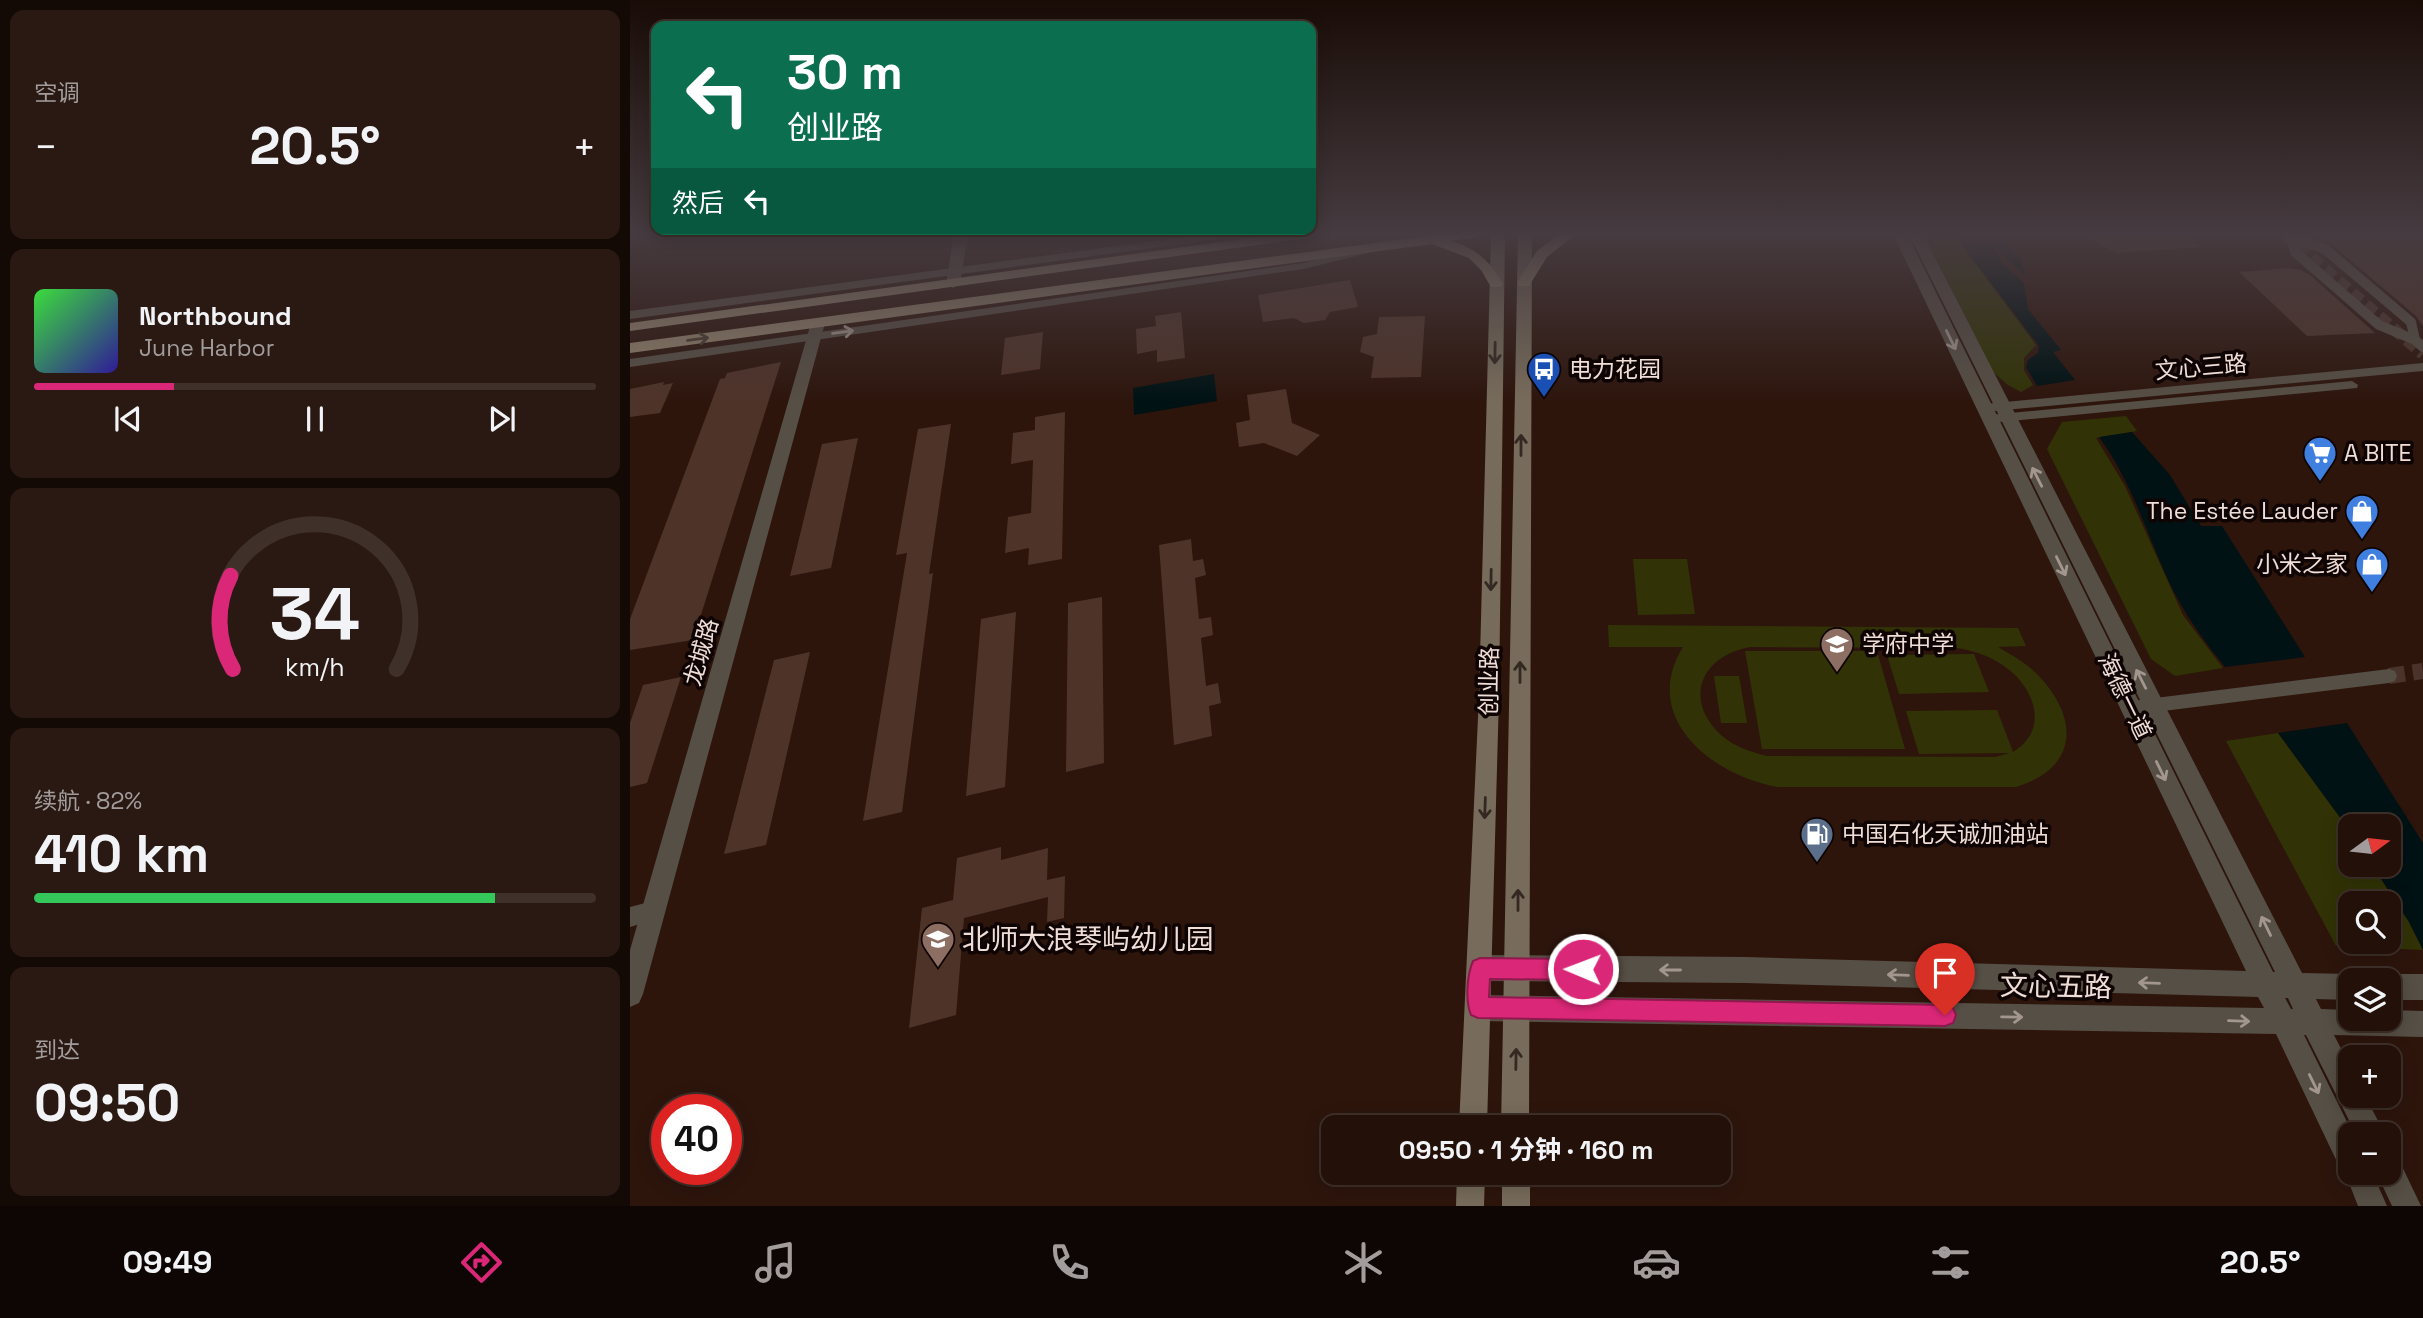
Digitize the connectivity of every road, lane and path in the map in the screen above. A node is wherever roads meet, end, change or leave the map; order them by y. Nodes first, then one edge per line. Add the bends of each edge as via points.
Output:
1 (846, 290) edge
2 (873, 290) edge
3 (1078, 290) edge
4 (1496, 290) edge
5 (1524, 290) edge
6 (1930, 290) edge
7 (1941, 290) edge
8 (2339, 290) edge
9 (2374, 290) edge
10 (630, 315) edge
11 (630, 327) edge
12 (816, 329) junction
13 (2419, 344) edge
14 (630, 348) edge
15 (630, 363) edge
16 (2423, 367) edge
17 (2423, 378) edge
18 (1996, 413) junction
19 (2389, 676) tunnel mouth
20 (2154, 705) junction
21 (2131, 708) junction
22 (653, 911) junction
23 (630, 917) edge
24 (1480, 968) junction
25 (1517, 968) junction
26 (2267, 986) junction
27 (2297, 987) junction
28 (2338, 987) edge
29 (2401, 987) edge
30 (2423, 987) edge
31 (630, 994) edge
32 (1478, 1008) junction
33 (1517, 1008) junction
34 (2284, 1022) junction
35 (2315, 1023) junction
36 (2423, 1024) edge
37 (2338, 1069) edge
38 (1474, 1115) edge
39 (1516, 1115) edge
40 (2338, 1133) edge
41 (1471, 1185) edge
42 (1516, 1185) edge
43 (2363, 1185) edge
44 (2396, 1185) edge
45 (1470, 1206) edge
46 (1516, 1206) edge
47 (2373, 1206) edge
48 (2407, 1206) edge

1 - 10 street
2 - 11 main road
12 -> 3 main road
4 -> 24 main road, 创业路
25 -> 5 main road, 创业路
6 -> 18 street, 海德一道
7 - 18 street, 海德一道
8 - 13 street, bridge via 2379,325
9 - 13 street, bridge via 2411,322
14 -> 12 main road
12 - 15 street
12 - 22 street, 龙城路
16 - 18 street, 文心三路
17 - 18 street, 文心三路
20 -> 18 street, 海德一道
18 -> 21 street, 海德一道
19 - 20 street
20 - 21 street
27 -> 20 street, 海德一道
21 -> 26 street, 海德一道
22 - 23 street
22 - 31 street, 龙城路
24 - 25 street, 文心五路
24 - 32 main road, 创业路
26 -> 25 street, 文心五路
25 - 33 main road, 创业路
26 - 27 street, 文心五路
26 - 34 street, 海德一道
27 - 28 street, 文心五路
27 - 35 street, 海德一道
29 - 30 street
32 - 33 street, 文心五路
32 - 38 main road, 创业路
33 -> 34 street, 文心五路
39 -> 33 main road, 创业路
34 - 35 street, 文心五路
34 -> 40 street, 海德一道
35 - 36 street, 文心五路
35 - 37 street, 海德一道
41 - 45 main road
42 - 46 main road
43 - 47 street
44 - 48 street

